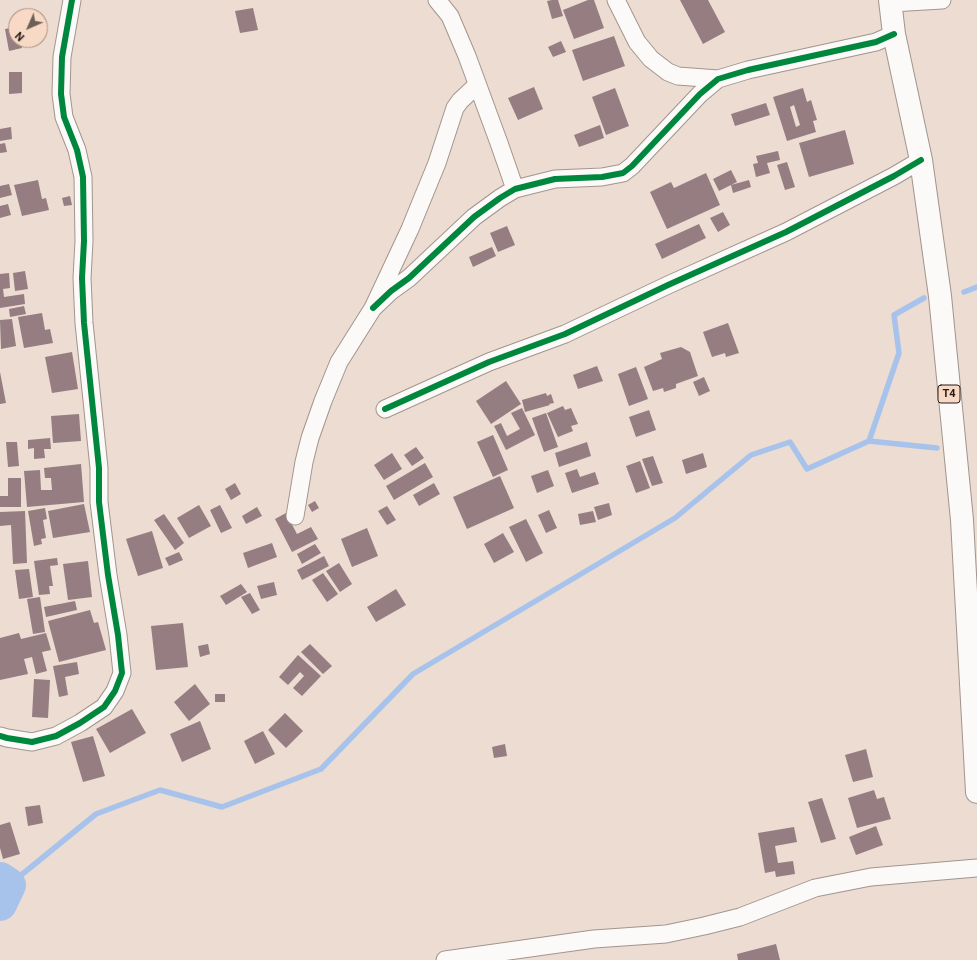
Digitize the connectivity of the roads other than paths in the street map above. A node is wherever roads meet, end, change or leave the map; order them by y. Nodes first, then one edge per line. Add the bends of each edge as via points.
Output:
1 (72, 0) edge
2 (437, 0) edge
3 (616, 0) edge
4 (942, 0) edge
5 (891, 2) edge
6 (894, 34) junction
7 (718, 79) junction
8 (477, 85) junction
9 (921, 160) junction
10 (515, 189) junction
11 (372, 308) junction
12 (385, 409) dead end
13 (295, 516) dead end
14 (0, 736) edge
15 (977, 792) edge
16 (977, 868) edge
17 (470, 958) edge
18 (445, 960) edge

1 - 14 street via 62,57 61,94 64,117 77,150 83,177 84,323 99,468 99,502 122,673 115,691 104,707 56,736 32,742
2 - 8 street via 450,16
3 - 7 street via 637,42 668,72 678,76
4 - 5 street
5 - 6 highway, T4
6 - 7 street via 876,42
6 - 9 highway, T4
7 - 10 street via 623,173 602,177 555,179
8 - 10 street
8 - 11 street via 455,108 437,163 410,229
9 - 12 street via 779,235 565,334 489,362
9 - 15 highway, T4 via 940,296 962,520
10 - 11 street via 474,218
11 - 13 street via 339,362 323,401 304,462
16 - 17 street via 871,877 815,888 740,917 666,934 594,939
17 - 18 street

